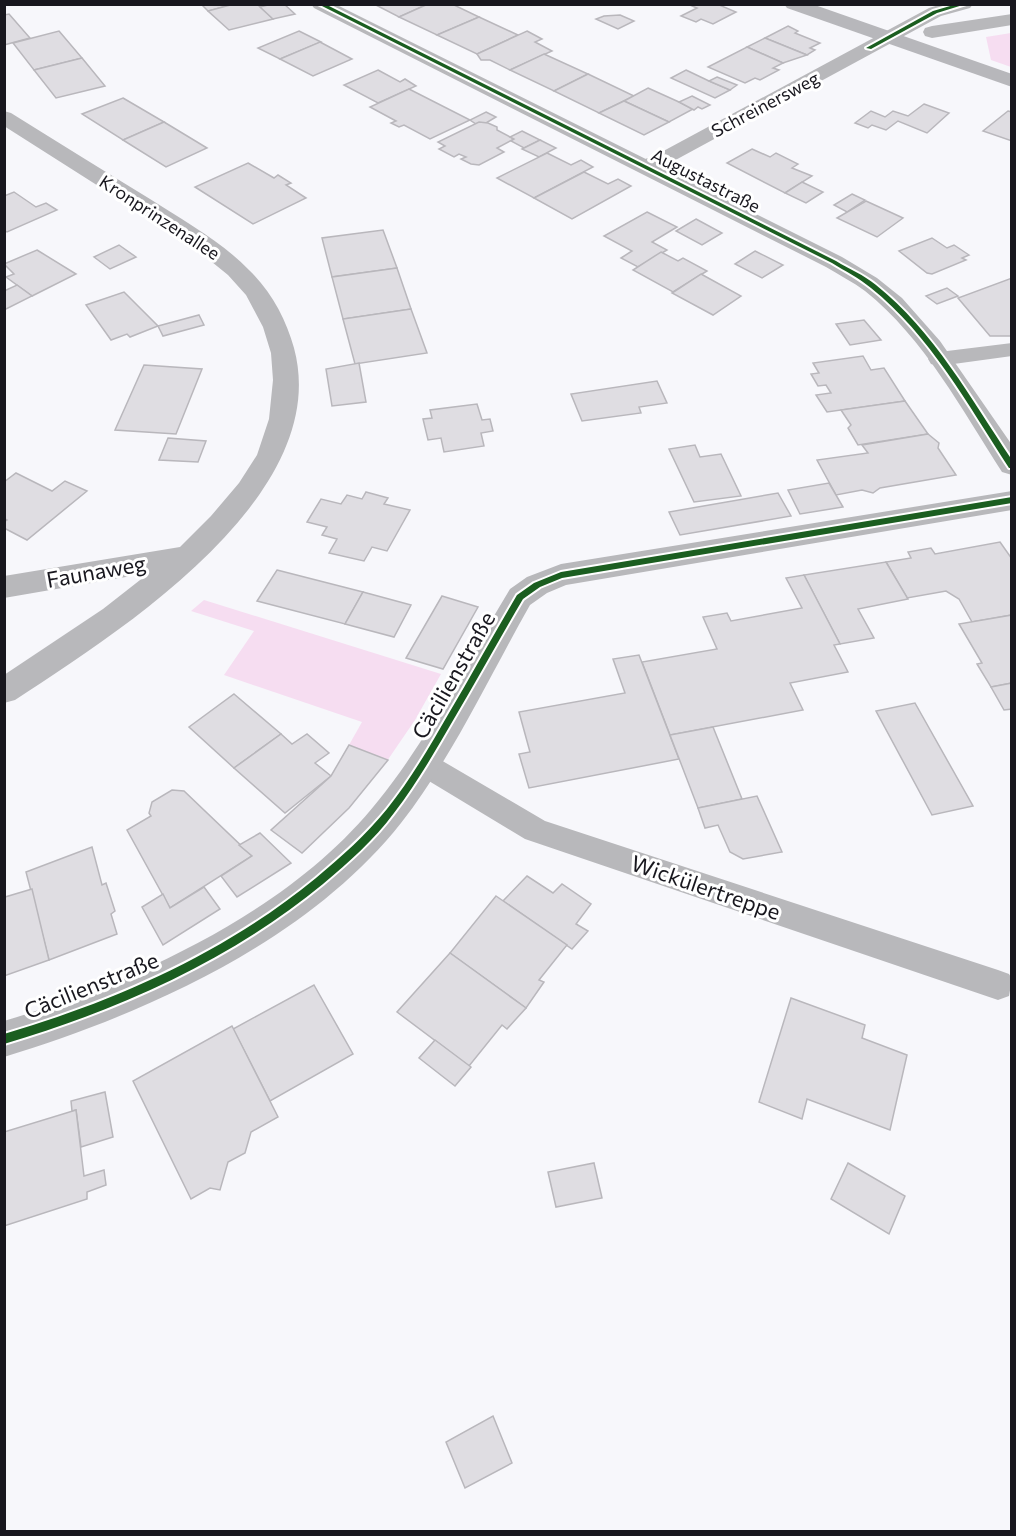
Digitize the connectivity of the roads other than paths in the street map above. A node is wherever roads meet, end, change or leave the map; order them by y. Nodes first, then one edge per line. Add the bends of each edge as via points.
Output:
1 (320, 4) edge
2 (793, 4) edge
3 (964, 4) edge
4 (1011, 20) edge
5 (877, 43) junction
6 (1011, 81) edge
7 (4, 117) edge
8 (644, 166) junction
9 (1011, 349) edge
10 (939, 359) junction
11 (1011, 466) edge
12 (1011, 500) edge
13 (188, 555) junction
14 (4, 586) edge
15 (4, 691) edge
16 (424, 764) junction
17 (998, 985) dead end
18 (4, 1039) edge

1 - 8 street, Augustastraße
2 - 5 main road
3 - 5 street, Schreinersweg via 935,12
4 - 5 street
5 - 6 main road
5 - 8 street, Schreinersweg
7 - 13 street, Kronprinzenallee via 227,261 257,295 277,331 283,352 285,390 271,453 237,506
8 - 10 street, Augustastraße via 834,262 874,287 907,319
9 - 10 lane
10 - 11 street, Augustastraße
12 - 16 street, Cäcilienstraße via 561,575 537,585 520,597
13 - 14 street, Faunaweg
13 - 15 street, Kronprinzenallee via 57,657
16 - 17 lane, Wickülertreppe via 536,830
16 - 18 street, Cäcilienstraße via 380,825 339,866 259,927 103,1006

